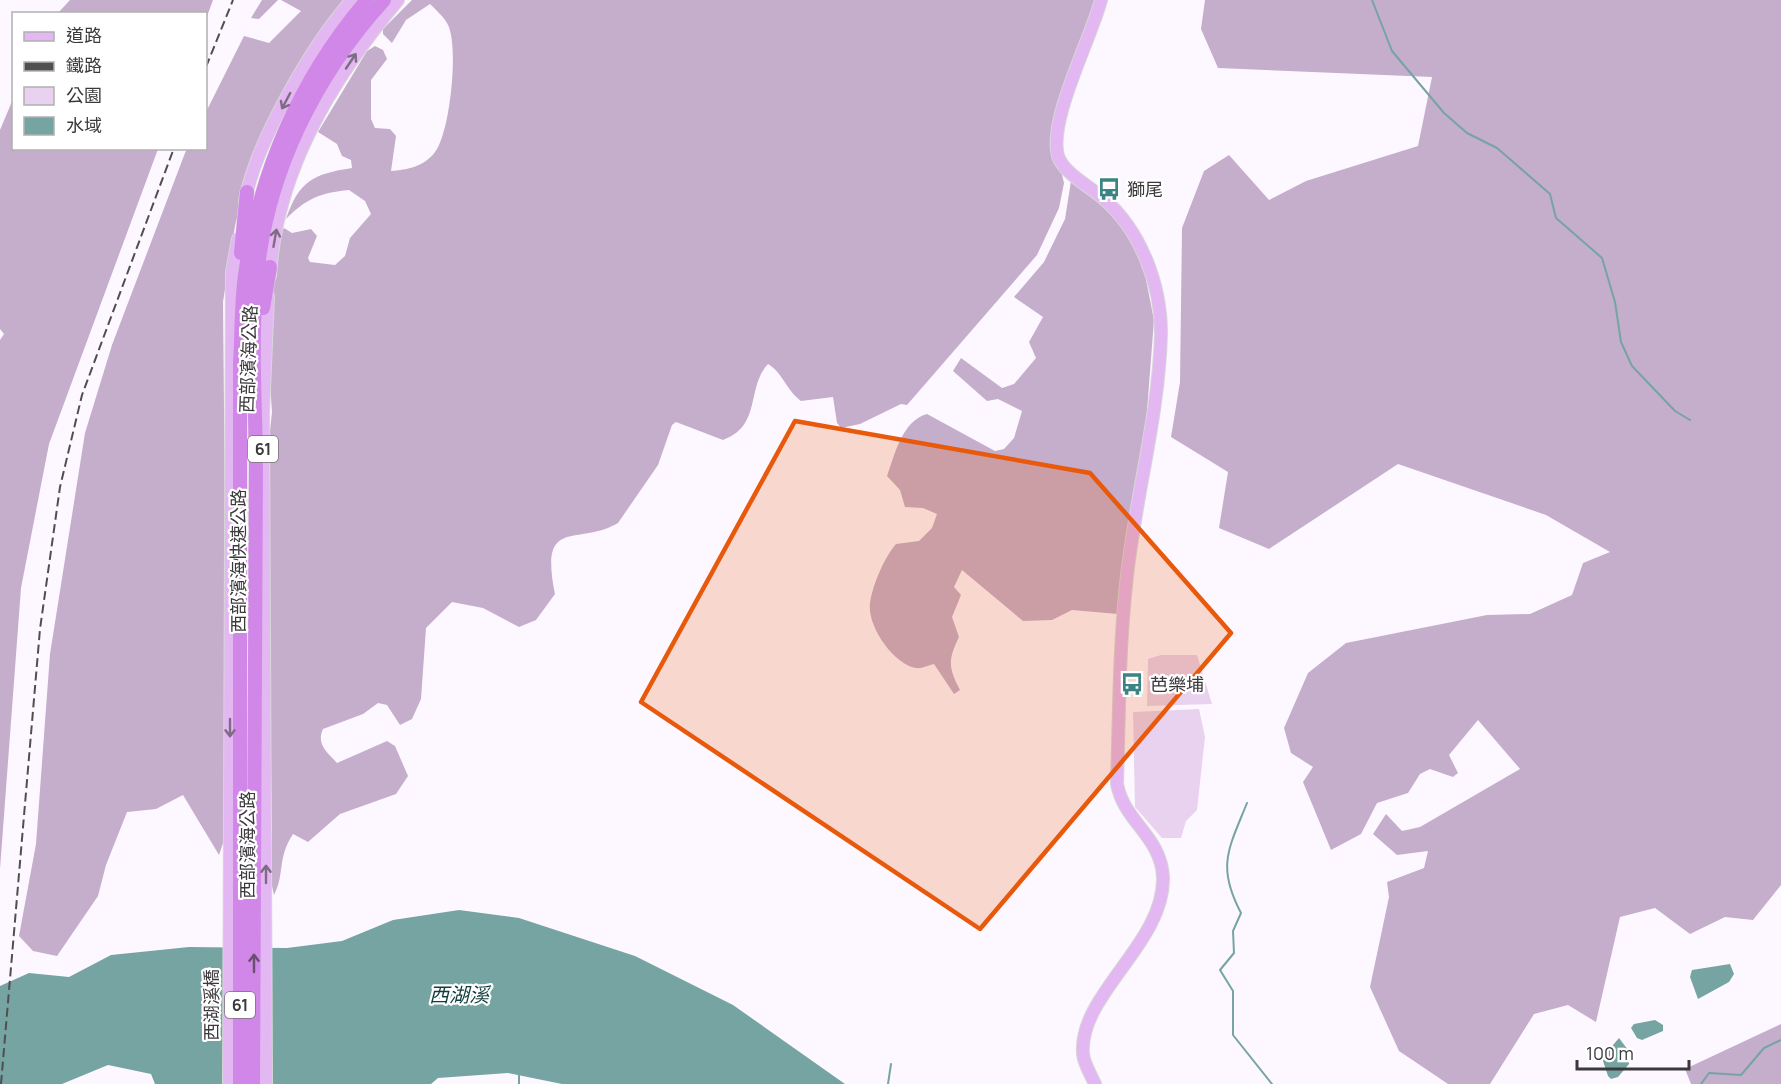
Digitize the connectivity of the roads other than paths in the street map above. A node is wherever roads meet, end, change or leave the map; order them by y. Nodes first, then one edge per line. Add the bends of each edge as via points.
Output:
1 (352, 0) edge
2 (367, 0) edge
3 (384, 0) edge
4 (398, 0) edge
5 (1101, 0) edge
6 (247, 192) junction
7 (270, 267) junction
8 (240, 362) junction
9 (255, 417) junction
10 (247, 928) junction
11 (230, 1084) edge
12 (240, 1084) edge
13 (253, 1084) edge
14 (266, 1084) edge
15 (1095, 1084) edge

1 -> 6 main road, 西部濱海公路 / 61 via 320,41 297,80 270,131
2 - 8 highway, 西部濱海快速公路 / 61 via 315,69 295,107 268,176 245,276
3 - 9 highway, 西部濱海快速公路 / 61 via 328,72 307,109 276,184 257,275
7 -> 4 main road, 西部濱海公路 / 61 via 278,222 302,146 364,40
5 - 15 main road via 1064,103 1058,157 1067,170 1106,200 1138,242 1153,279 1158,305 1161,333 1150,435 1126,585 1118,784 1120,798 1153,840 1163,879 1153,919 1091,1020 1083,1056
6 - 8 highway via 240,263
6 -> 10 main road, 西部濱海公路 / 61 via 232,272
7 - 9 highway via 263,302
10 -> 7 main road, 西部濱海公路 / 61
8 - 10 highway, 西部濱海快速公路 / 61
9 - 10 highway, 西部濱海快速公路 / 61
10 - 11 main road, 西湖溪橋 / 61
10 - 12 highway, 西部濱海快速公路 / 61
13 -> 10 highway, 西部濱海快速公路 / 61
10 - 14 main road, 61

